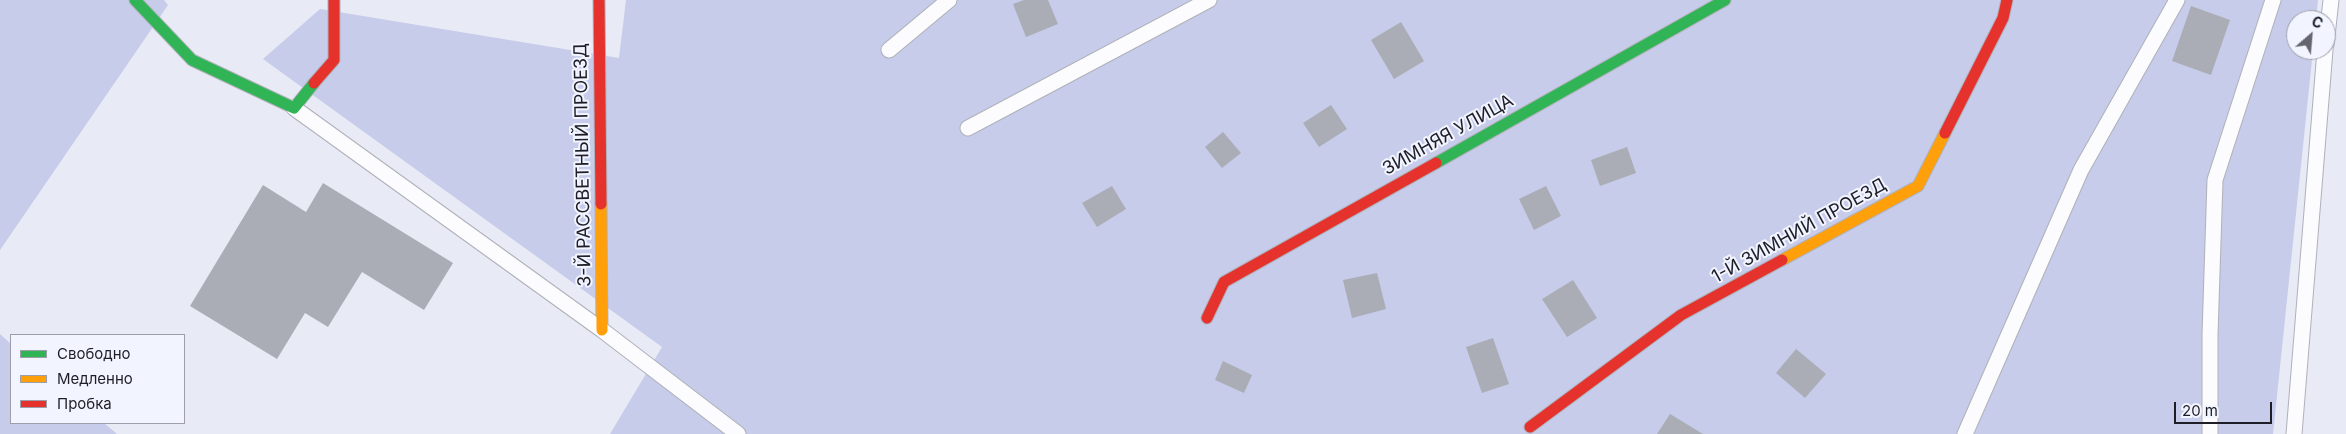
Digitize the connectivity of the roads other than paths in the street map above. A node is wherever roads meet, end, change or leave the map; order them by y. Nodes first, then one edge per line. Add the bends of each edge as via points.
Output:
1 (135, 0) edge
2 (334, 0) edge
3 (599, 0) edge
4 (949, 0) edge
5 (1209, 0) edge
6 (1725, 0) edge
7 (2007, 0) edge
8 (2176, 0) edge
9 (2273, 0) edge
10 (889, 50) dead end
11 (2325, 60) edge
12 (294, 108) junction
13 (968, 128) dead end
14 (1207, 318) dead end
15 (602, 330) junction
16 (1530, 427) dead end
17 (738, 434) edge
18 (1965, 434) edge
19 (2210, 434) edge
20 (2294, 434) edge

1 - 12 street via 192,60
2 - 12 street via 334,60
3 - 15 street, 3-Й РАССВЕТНЫЙ ПРОЕЗД
4 - 10 lane
5 - 13 lane
6 - 14 street, ЗИМНЯЯ УЛИЦА via 1224,282
7 - 16 street, 1-Й ЗИМНИЙ ПРОЕЗД via 2003,18 1918,186 1681,315
8 - 18 lane via 2082,170
9 - 19 lane via 2215,180
11 - 20 lane
12 - 15 lane
15 - 17 lane

